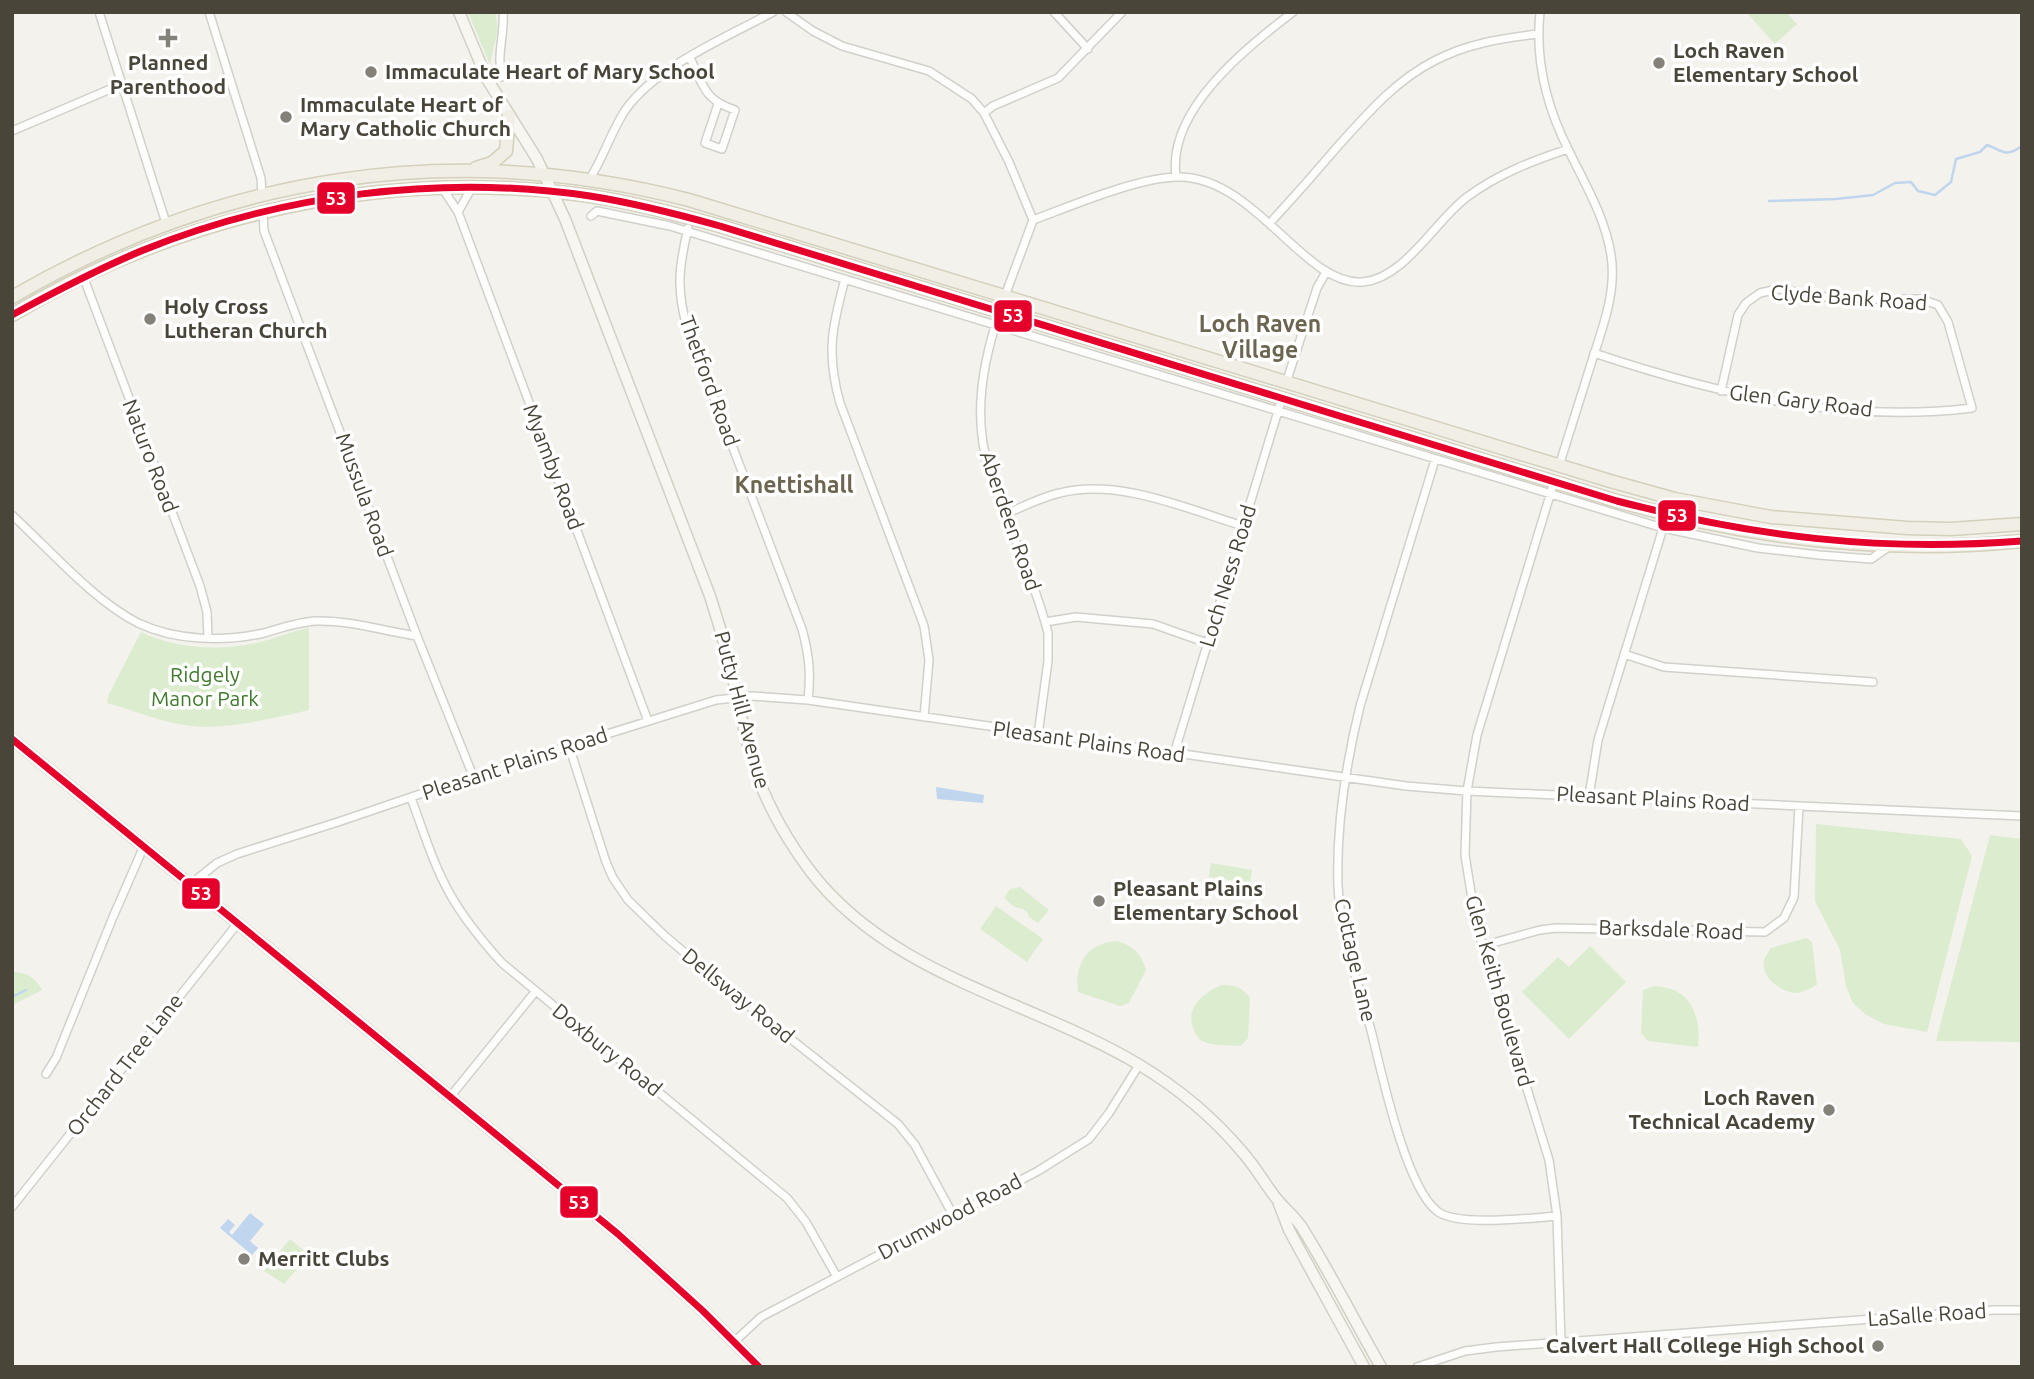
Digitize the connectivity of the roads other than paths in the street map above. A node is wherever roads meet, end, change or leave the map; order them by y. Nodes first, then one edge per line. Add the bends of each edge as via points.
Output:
1 (99, 12) edge
2 (209, 12) edge
3 (459, 12) edge
4 (502, 12) edge
5 (773, 12) edge
6 (786, 12) edge
7 (1054, 12) edge
8 (1122, 12) edge
9 (1293, 12) edge
10 (1540, 12) edge
11 (1538, 34) junction
12 (1088, 49) junction
13 (690, 58) junction
14 (502, 77) dead end
15 (122, 85) junction
16 (718, 104) junction
17 (984, 113) junction
18 (509, 116) junction
19 (12, 131) edge
20 (1567, 149) junction
21 (603, 160) junction
22 (467, 171) junction
23 (545, 174) junction
24 (1177, 176) junction
25 (589, 180) junction
26 (606, 183) junction
27 (472, 188) junction
28 (443, 189) junction
29 (553, 192) junction
30 (262, 195) junction
31 (458, 212) junction
32 (263, 213) junction
33 (591, 216) dead end
34 (691, 218) junction
35 (1033, 220) junction
36 (166, 223) junction
37 (1270, 223) junction
38 (687, 232) junction
39 (1326, 272) junction
40 (82, 275) junction
41 (845, 279) junction
42 (1006, 296) junction
43 (12, 297) edge
44 (1000, 312) junction
45 (12, 315) edge
46 (996, 325) junction
47 (1594, 353) junction
48 (1286, 383) junction
49 (1721, 391) junction
50 (1282, 398) junction
51 (1972, 408) joint
52 (1278, 412) junction
53 (1435, 460) junction
54 (1559, 466) junction
55 (1552, 488) junction
56 (1005, 514) junction
57 (12, 515) edge
58 (2022, 524) edge
59 (1243, 526) junction
60 (1663, 528) junction
61 (2022, 541) edge
62 (1891, 545) junction
63 (1045, 622) junction
64 (417, 636) junction
65 (208, 638) junction
66 (1207, 643) junction
67 (1624, 654) junction
68 (1873, 682) dead end
69 (737, 696) junction
70 (808, 700) junction
71 (924, 717) junction
72 (648, 721) junction
73 (1038, 734) junction
74 (12, 739) edge
75 (569, 746) junction
76 (1174, 754) junction
77 (473, 776) junction
78 (1346, 779) junction
79 (1467, 791) junction
80 (1589, 796) junction
81 (411, 798) junction
82 (1799, 806) junction
83 (2022, 816) edge
84 (144, 846) junction
85 (191, 884) junction
86 (238, 923) junction
87 (1482, 946) junction
88 (535, 992) junction
89 (1139, 1065) junction
90 (46, 1074) dead end
91 (450, 1097) junction
92 (1276, 1198) junction
93 (12, 1207) edge
94 (953, 1216) junction
95 (1557, 1216) junction
96 (837, 1277) junction
97 (2022, 1310) edge
98 (735, 1341) junction
99 (1561, 1342) junction
100 (759, 1367) edge
101 (1364, 1367) edge
102 (1381, 1367) edge
103 (1417, 1367) edge

1 - 15 street
2 - 30 street via 261,178
3 - 18 street, Putty Hill Avenue via 480,65
4 - 14 street
5 - 13 street
6 - 17 street via 842,46 929,71 957,87
7 - 12 street
8 - 12 street
9 - 24 street via 1243,53 1197,105 1175,152
10 - 11 street
11 - 20 street via 1545,92
11 - 37 street via 1452,53 1396,86
12 - 17 street via 1058,78
13 - 16 street via 708,96
13 - 21 street via 632,101 617,123
15 - 19 street
15 - 36 street
16 - 16 street via 735,110 722,149 705,143
17 - 35 street
18 - 22 main road via 502,155
18 - 23 street, Putty Hill Avenue
20 - 39 street via 1500,176 1466,197 1399,266 1382,277 1349,282
20 - 47 street via 1600,216 1611,257 1609,302
21 - 25 street
21 - 26 street
22 - 23 main road
22 - 30 main road via 375,176
23 - 25 main road
23 - 29 street, Putty Hill Avenue
24 - 35 street via 1140,183
24 - 37 street via 1225,190
25 - 26 main road
26 - 42 main road via 689,200
27 - 28 main road
27 - 29 main road
27 - 31 street
28 - 31 street, Myamby Road
28 - 32 main road via 348,197
29 - 34 main road
29 - 69 street, Putty Hill Avenue via 710,596
30 - 32 main road
30 - 36 main road
31 - 72 street, Myamby Road
32 - 40 main road via 171,238
32 - 64 street, Mussula Road via 264,231
33 - 38 street via 597,211
34 - 38 street, Thetford Road
34 - 44 main road
35 - 42 street, Aberdeen Road
36 - 43 main road via 86,257
37 - 39 street
38 - 41 street
38 - 70 street, Thetford Road via 678,279 681,304 802,629 811,673
39 - 48 street
40 - 45 main road
40 - 65 street, Naturo Road via 200,586
41 - 46 street
41 - 71 street via 832,336 831,369 924,626 929,660
42 - 44 street, Aberdeen Road
42 - 48 main road
44 - 46 street, Aberdeen Road
44 - 50 main road
46 - 52 street
46 - 56 street, Aberdeen Road via 984,368 980,418 984,453
47 - 49 street, Glen Gary Road
47 - 54 street
48 - 50 main road
48 - 54 main road
49 - 51 street, Glen Gary Road via 1840,409
49 - 51 street, Clyde Bank Road via 1738,315 1760,293 1778,289 1838,299 1921,299 1938,305 1948,322
50 - 52 street, Loch Ness Road
50 - 55 main road
52 - 53 street
52 - 59 street, Loch Ness Road
53 - 55 street
53 - 78 street, Cottage Lane via 1360,706
54 - 55 main road
54 - 58 main road via 1675,499 1771,517 1918,528
55 - 60 street
55 - 62 main road via 1736,530
55 - 79 street, Glen Keith Boulevard via 1485,705
56 - 59 street via 1061,493 1108,489
56 - 63 street, Aberdeen Road
57 - 65 street via 125,615 166,633
59 - 66 street, Loch Ness Road
60 - 62 street via 1758,548 1871,559
60 - 67 street
61 - 62 main road
63 - 66 street via 1076,617 1153,624
63 - 73 street, Aberdeen Road via 1049,647
64 - 65 street via 324,621 241,637
64 - 77 street, Mussula Road
66 - 76 street, Loch Ness Road
67 - 68 street via 1664,667
67 - 80 street via 1596,748
69 - 70 street, Pleasant Plains Road
69 - 72 street, Pleasant Plains Road
69 - 89 street, Putty Hill Avenue via 756,771 781,828 812,874 856,917 924,963
70 - 71 street, Pleasant Plains Road
71 - 73 street, Pleasant Plains Road
72 - 75 street, Pleasant Plains Road
73 - 76 street, Pleasant Plains Road
74 - 84 street
75 - 77 street, Pleasant Plains Road
75 - 94 street, Dellsway Road via 606,862 621,892 695,961 898,1124 915,1145
76 - 78 street, Pleasant Plains Road
77 - 81 street, Pleasant Plains Road
78 - 79 street, Pleasant Plains Road
78 - 95 street, Cottage Lane via 1337,842 1341,914 1396,1124 1420,1188 1438,1212 1460,1220
79 - 80 street, Pleasant Plains Road
79 - 87 street, Glen Keith Boulevard via 1466,868
80 - 82 street, Pleasant Plains Road
81 - 85 street, Pleasant Plains Road via 224,859
81 - 88 street, Doxbury Road via 450,894 502,963
82 - 83 street, Pleasant Plains Road
82 - 87 street, Barksdale Road via 1794,897 1784,918 1765,932 1556,928
84 - 85 street
84 - 90 street
85 - 86 street
86 - 91 street
86 - 93 street, Orchard Tree Lane
87 - 95 street, Glen Keith Boulevard via 1540,1128
88 - 91 street
88 - 96 street, Doxbury Road via 787,1198
89 - 92 street, Putty Hill Avenue via 1183,1095 1222,1130
89 - 94 street, Drumwood Road via 1089,1139
91 - 98 street via 640,1252
92 - 101 street, Putty Hill Avenue
92 - 102 street, Putty Hill Avenue via 1300,1223
94 - 96 street, Drumwood Road
95 - 99 street, Glen Keith Boulevard
96 - 98 street, Drumwood Road via 761,1317
97 - 99 street, LaSalle Road
98 - 100 street
99 - 103 street, LaSalle Road via 1465,1352

